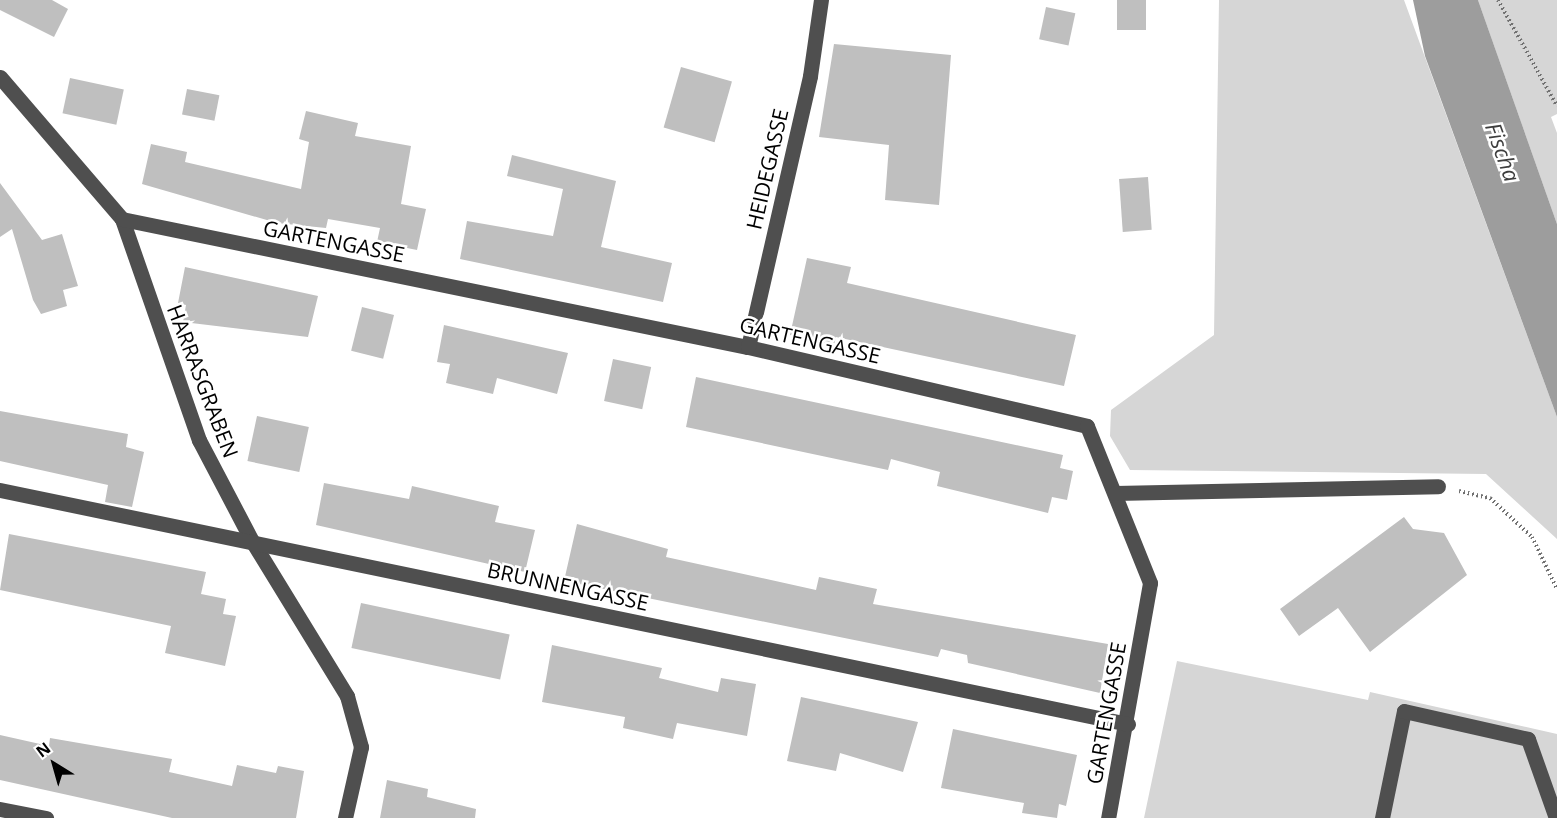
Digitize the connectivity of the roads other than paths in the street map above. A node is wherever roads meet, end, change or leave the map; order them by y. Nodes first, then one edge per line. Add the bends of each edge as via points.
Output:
1 (821, 0) edge
2 (0, 77) edge
3 (122, 219) junction
4 (748, 347) junction
5 (1438, 486) road end
6 (0, 490) edge
7 (1115, 493) junction
8 (252, 541) junction
9 (1128, 724) junction
10 (0, 808) edge
11 (46, 818) edge
12 (345, 818) edge
13 (1108, 818) edge
14 (1382, 818) edge
15 (1556, 818) edge

1 - 4 street, HEIDEGASSE via 810,76
2 - 3 street, HARRASGRABEN
3 - 4 street, GARTENGASSE
3 - 8 street, HARRASGRABEN via 199,440
4 - 7 street, GARTENGASSE via 1087,426
5 - 7 street
6 - 8 street, BRUNNENGASSE
7 - 9 street, GARTENGASSE via 1150,583
8 - 9 street, BRUNNENGASSE
8 - 12 street, HARRASGRABEN via 347,696 361,747
9 - 13 street, GARTENGASSE
10 - 11 street
14 - 15 street via 1404,711 1528,740

